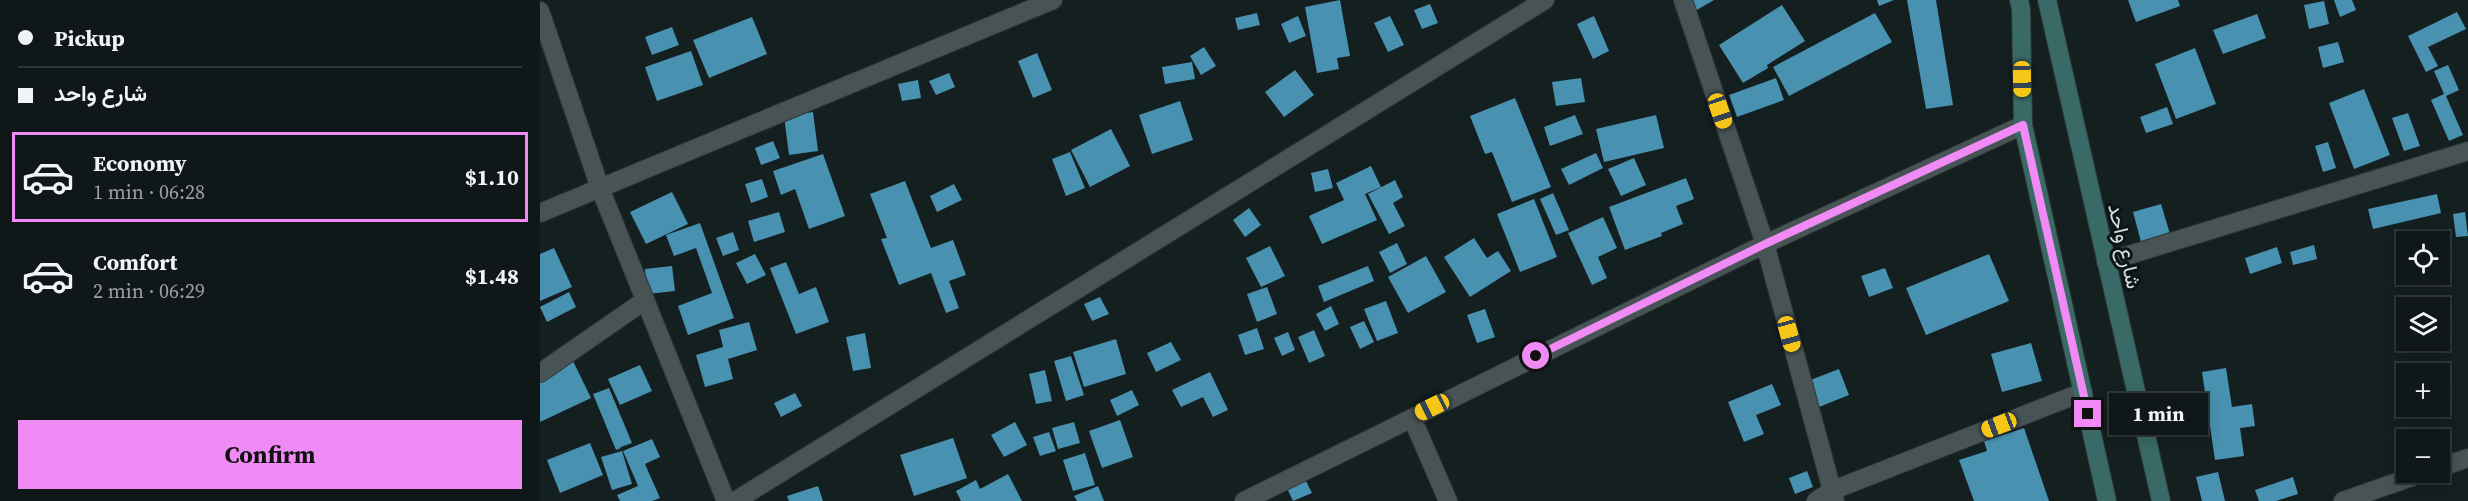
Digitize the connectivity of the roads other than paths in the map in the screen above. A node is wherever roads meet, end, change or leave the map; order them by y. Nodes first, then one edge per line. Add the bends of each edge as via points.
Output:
1 (1053, 0) edge
2 (1545, 0) edge
3 (1683, 0) edge
4 (2019, 0) edge
5 (2047, 0) edge
6 (540, 11) edge
7 (2023, 125) junction
8 (2468, 151) edge
9 (600, 188) junction
10 (540, 213) edge
11 (1765, 244) junction
12 (2106, 262) junction
13 (644, 301) junction
14 (540, 373) edge
15 (2083, 392) junction
16 (1412, 418) junction
17 (2468, 458) edge
18 (2450, 464) edge
19 (2396, 482) edge
20 (1833, 496) edge
21 (726, 501) edge
22 (735, 501) edge
23 (1244, 501) edge
24 (1448, 501) edge
25 (1816, 501) edge
26 (2107, 501) edge
27 (2161, 501) edge
28 (2343, 501) edge

1 - 9 street
2 - 22 street
3 - 11 street
4 - 7 street
5 - 12 street, شارع واحد
6 - 9 street
7 - 11 street
7 - 15 street
8 - 12 street
9 - 10 street
9 - 13 street
11 - 16 street
11 - 20 street
12 - 27 street, شارع واحد
13 - 14 street
13 - 21 street
15 - 20 street
15 - 26 street
16 - 23 street
16 - 24 street
17 - 18 street
19 - 28 street
20 - 25 street

